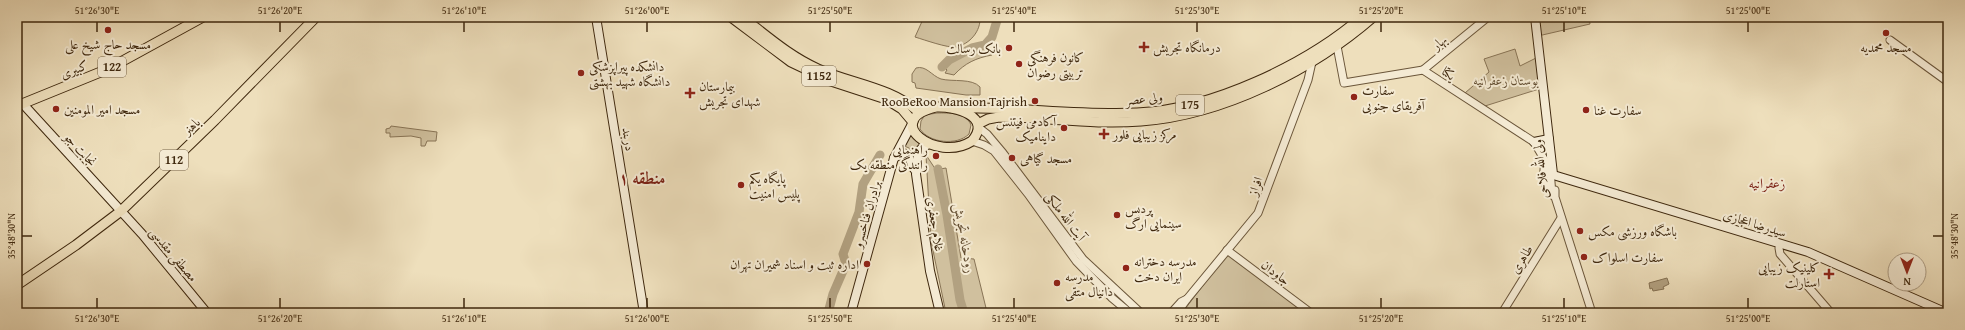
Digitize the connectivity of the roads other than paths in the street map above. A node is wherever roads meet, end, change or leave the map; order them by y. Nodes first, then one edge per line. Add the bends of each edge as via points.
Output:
1 (203, 17) edge
2 (313, 17) edge
3 (316, 17) edge
4 (596, 17) edge
5 (731, 17) edge
6 (742, 17) edge
7 (1362, 17) edge
8 (1373, 17) edge
9 (1488, 17) edge
10 (1536, 17) edge
11 (306, 26) junction
12 (1890, 40) dead end
13 (1337, 46) junction
14 (1312, 62) junction
15 (1423, 70) junction
16 (1948, 82) edge
17 (20, 105) edge
18 (953, 108) junction
19 (919, 112) junction
20 (913, 123) junction
21 (978, 126) junction
22 (1549, 139) junction
23 (972, 141) junction
24 (1534, 142) junction
25 (929, 144) junction
26 (894, 158) junction
27 (1545, 160) junction
28 (916, 174) junction
29 (1552, 177) junction
30 (1553, 196) junction
31 (121, 211) junction
32 (1561, 218) junction
33 (1780, 246) junction
34 (1227, 250) junction
35 (17, 285) edge
36 (1187, 299) junction
37 (207, 313) edge
38 (644, 313) edge
39 (851, 313) edge
40 (940, 313) edge
41 (1130, 313) edge
42 (1141, 313) edge
43 (1171, 313) edge
44 (1177, 313) edge
45 (1311, 313) edge
46 (1502, 313) edge
47 (1592, 313) edge
48 (1831, 313) edge
49 (1937, 313) edge
50 (1947, 313) edge

1 - 17 main road, کبیری / 122 via 108,69
2 - 11 main road
3 - 11 main road, باهنر / 112
4 - 38 main road, دربند
5 - 20 main road, 1152 via 790,62 831,81 886,99 902,109
6 - 19 main road, 1152 via 804,62 833,75 901,98
7 - 18 main road, ولی عصر / 175 via 1291,65 1232,91 1188,105 1139,113 1112,114 984,107
8 - 13 main road, ولی عصر / 175
9 - 15 street, بهار
10 - 22 main road, ولی‌ الله فلاحی
11 - 31 main road, باهنر / 112 via 226,109
12 - 16 street
13 - 14 main road, ولی عصر / 175
13 - 15 street, یکتا via 1344,83
14 - 21 main road, ولی عصر / 175 via 1258,89 1191,113 1142,121 1115,122 999,117 988,119
14 - 34 street, افراز via 1308,80 1258,213
15 - 24 street, یکتا
17 - 31 main road, نجابت جو
18 - 19 main road via 936,107
18 - 21 main road via 969,114
19 - 20 main road
20 - 25 main road via 916,134
20 - 26 main road, برادران فناخسرو
21 - 23 main road
21 - 42 street, آیت الله ملکی via 1003,153 1083,259
22 - 24 main road
22 - 29 main road, ولی‌ الله فلاحی
23 - 25 main road via 956,147
23 - 41 street, آیت الله ملکی via 994,151 1076,261
24 - 27 street, یکتا
25 - 28 main road, غلام جعفری via 918,152
26 - 28 main road via 903,153 908,155
26 - 39 main road, برادران فناخسرو
27 - 29 street, یکتا
27 - 30 street via 1544,186
28 - 40 main road, غلام جعفری via 930,271
29 - 30 street, یکتا
29 - 33 main road, سیدرضا اعجازی
30 - 32 street, ولی‌ الله فلاحی
31 - 35 main road, باهنر / 112
31 - 37 main road, مصطفی مقدسی
32 - 46 street, طاهری
32 - 47 street, ولی‌ الله فلاحی
33 - 48 street via 1780,254
33 - 49 main road, سیدرضا اعجازی via 1832,266
33 - 50 main road, سیدرضا اعجازی via 1833,262
34 - 36 street, افراز
34 - 45 street, جاودان
36 - 43 street, افراز
36 - 44 street, افراز

